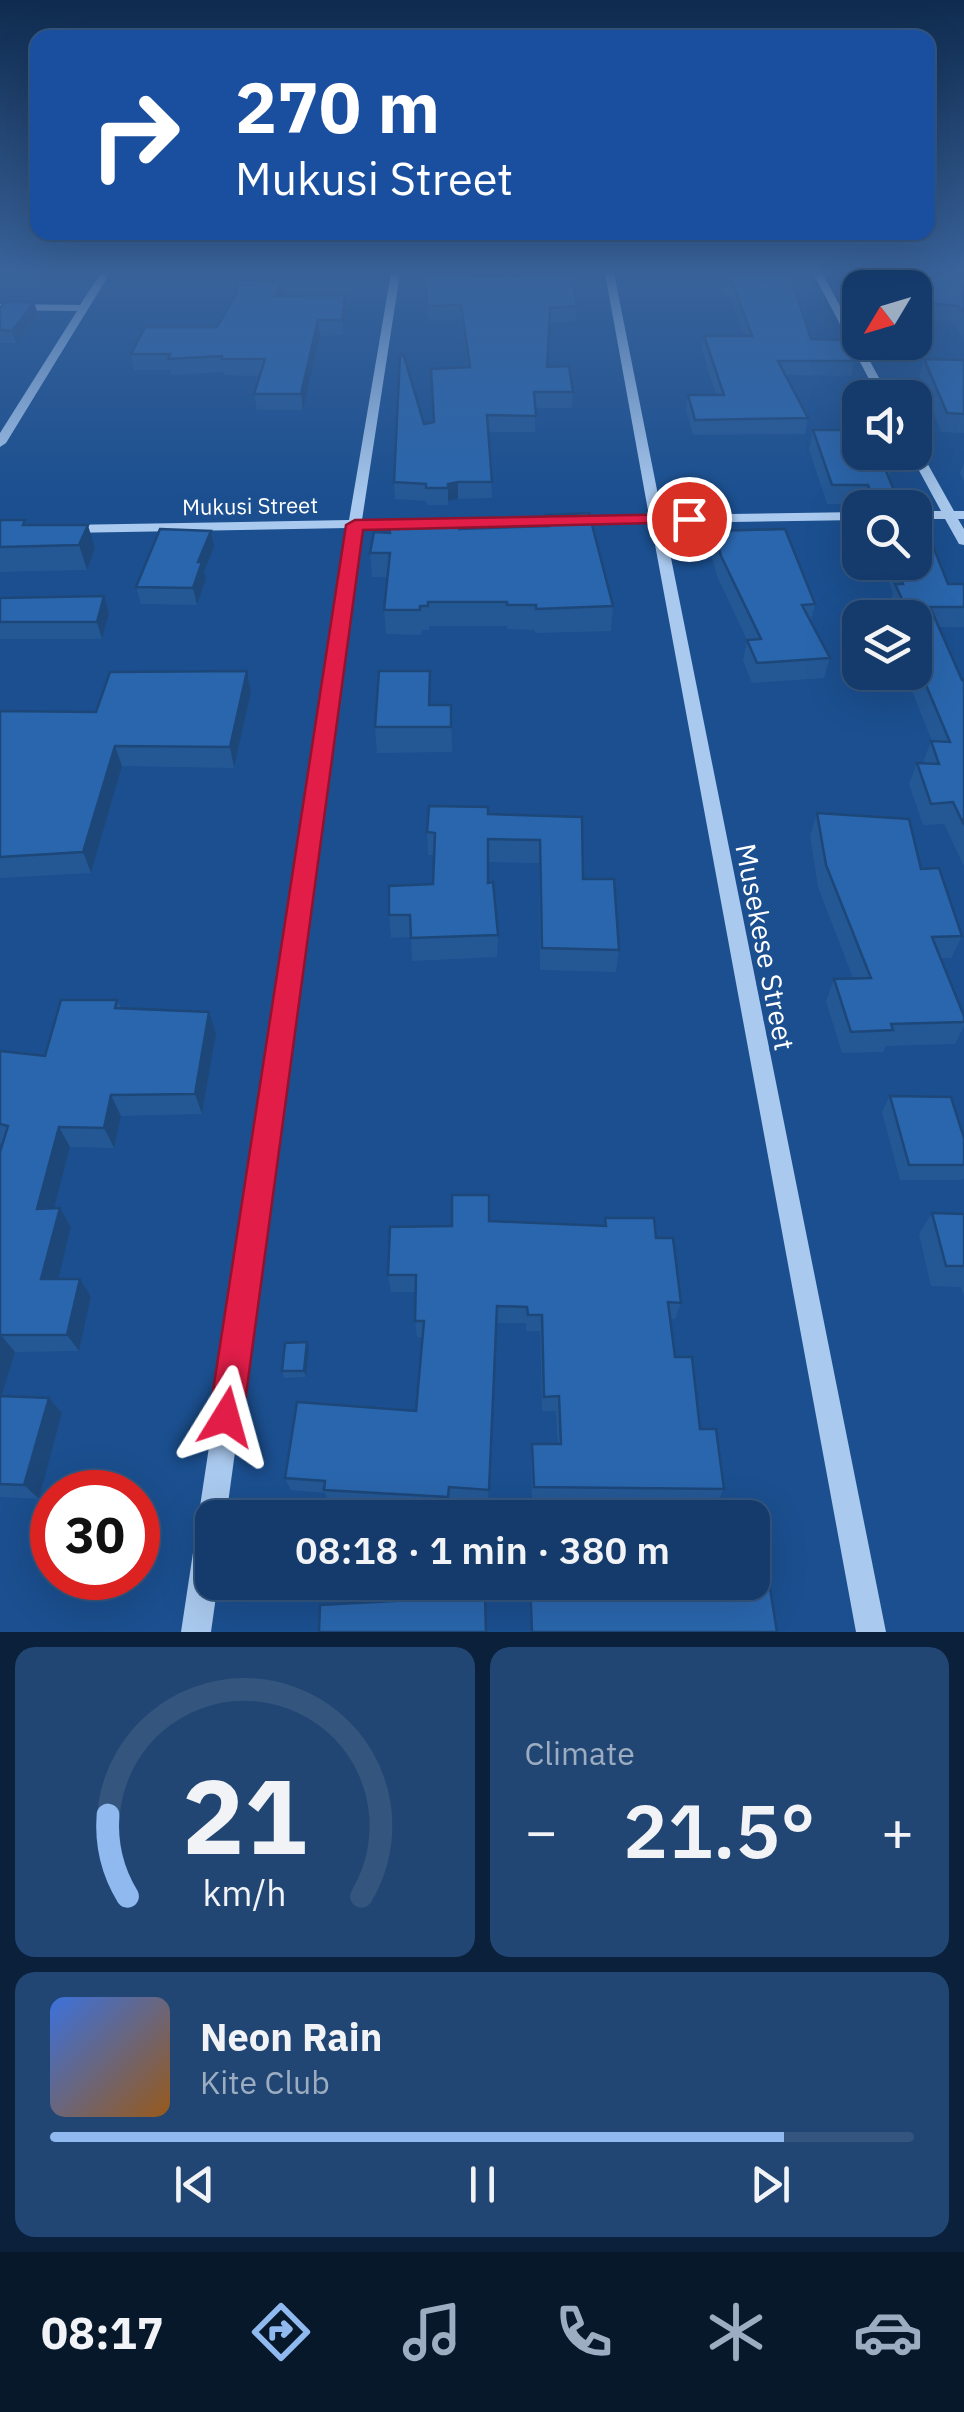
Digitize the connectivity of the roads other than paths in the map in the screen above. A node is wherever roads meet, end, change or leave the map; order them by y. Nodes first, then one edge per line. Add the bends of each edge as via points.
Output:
1 (56, 349) edge
2 (383, 349) edge
3 (623, 349) edge
4 (859, 349) edge
5 (876, 380) edge
6 (2, 437) edge
7 (927, 470) edge
8 (957, 515) edge
9 (842, 516) edge
10 (655, 519) junction
11 (355, 525) junction
12 (40, 529) edge
13 (964, 542) edge
14 (196, 1632) edge
15 (871, 1632) edge

1 - 6 street
2 - 11 street
3 - 10 street, Musekese Street
4 - 5 street
7 - 8 street
8 - 13 street
9 - 10 street, Mukusi Street
10 - 11 street, Mukusi Street
10 - 15 street, Musekese Street
11 - 12 street, Mukusi Street
11 - 14 street

